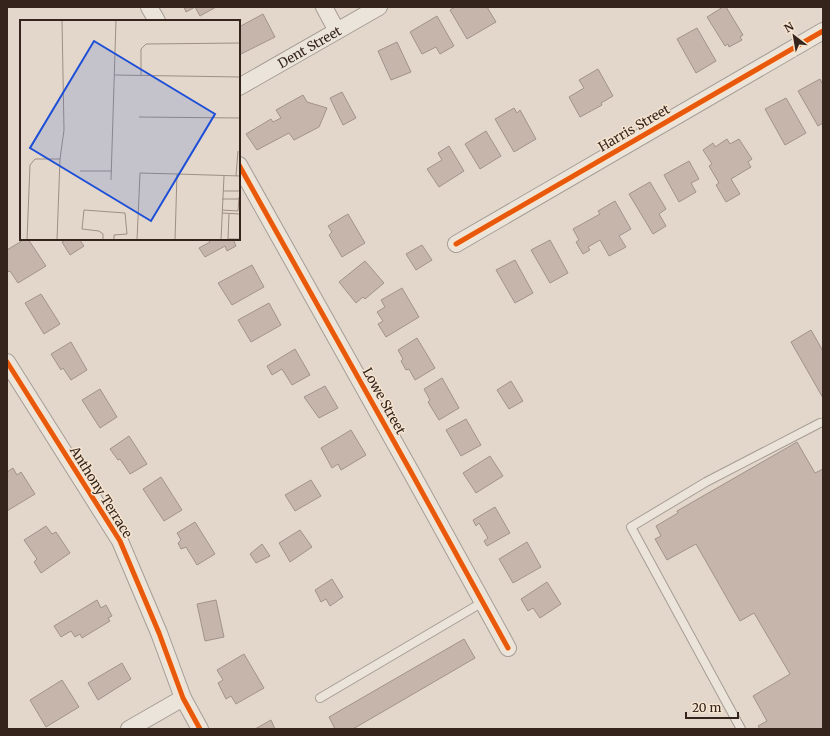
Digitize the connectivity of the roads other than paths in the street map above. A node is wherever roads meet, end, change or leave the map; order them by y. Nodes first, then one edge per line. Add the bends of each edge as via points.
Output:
1 (150, 7) edge
2 (324, 7) edge
3 (379, 7) edge
4 (156, 20) edge
5 (338, 31) junction
6 (823, 31) edge
7 (240, 86) edge
8 (240, 168) edge
9 (456, 244) dead end
10 (7, 362) edge
11 (822, 424) edge
12 (483, 602) junction
13 (508, 648) dead end
14 (183, 698) junction
15 (320, 698) dead end
16 (129, 729) edge
17 (200, 729) edge
18 (741, 729) edge

1 - 4 street
2 - 5 street
3 - 5 street, Dent Street
5 - 7 street, Dent Street
6 - 9 street, Harris Street
8 - 12 street, Lowe Street
10 - 14 street, Anthony Terrace via 120,541
11 - 18 lane via 706,482 630,526
12 - 13 street, Lowe Street
12 - 15 lane
14 - 16 street
14 - 17 street, Anthony Terrace

